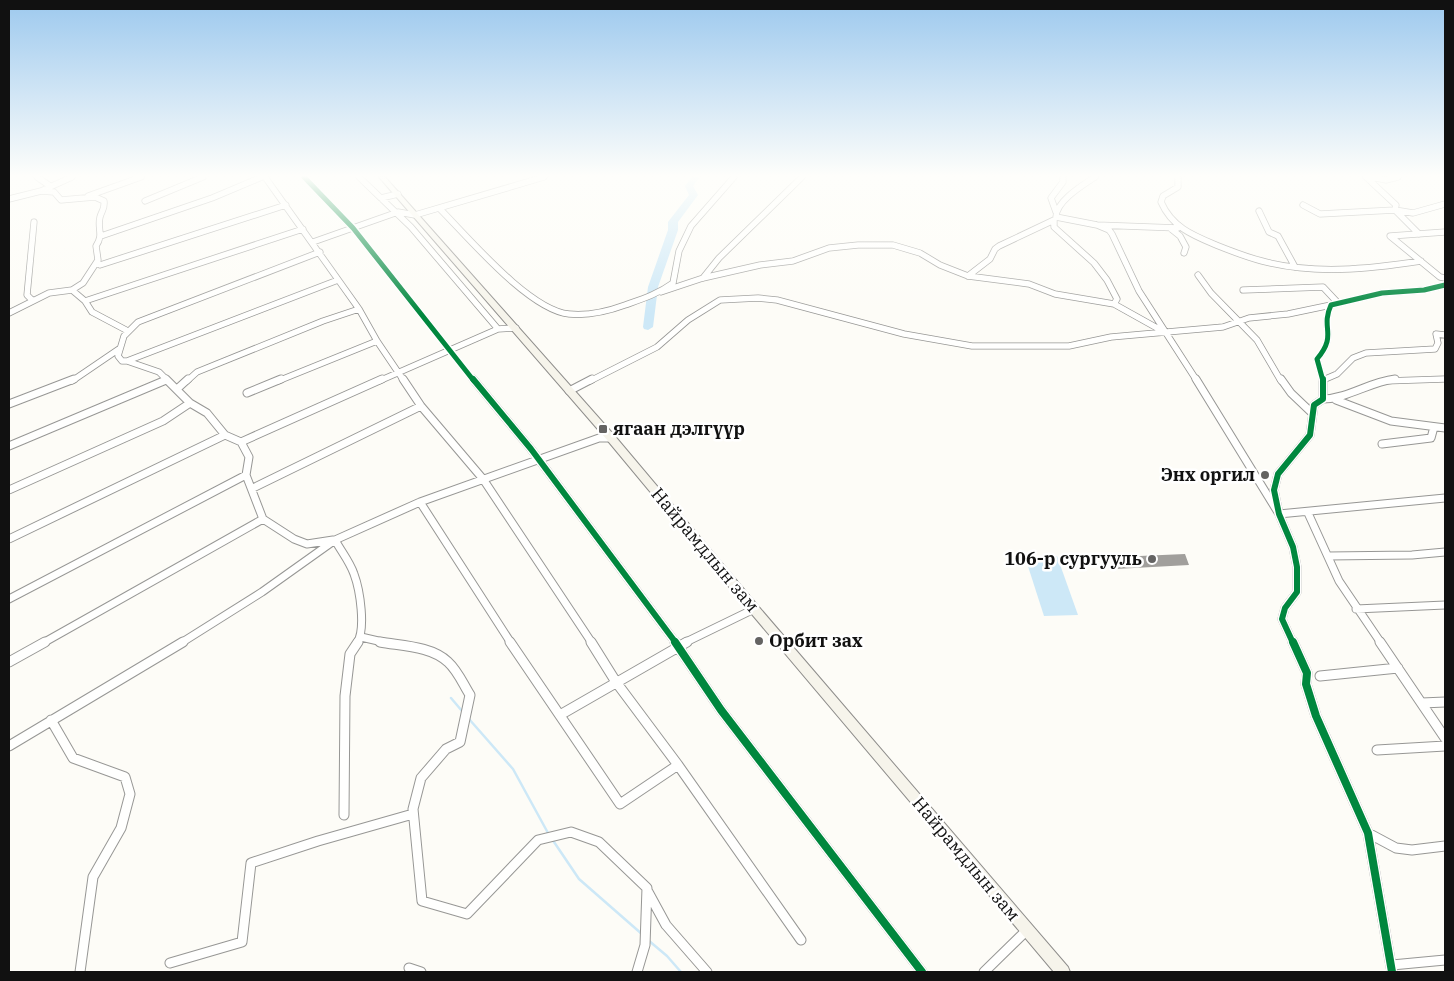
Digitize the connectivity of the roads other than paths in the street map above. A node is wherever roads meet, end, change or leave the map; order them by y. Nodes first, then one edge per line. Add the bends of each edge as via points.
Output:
1 (34, 222) dead end
2 (100, 223) edge
3 (140, 223) edge
4 (231, 223) edge
5 (299, 223) edge
6 (348, 223) edge
7 (368, 223) edge
8 (406, 223) edge
9 (423, 223) edge
10 (454, 223) edge
11 (694, 223) edge
12 (755, 223) edge
13 (1048, 223) edge
14 (1055, 223) edge
15 (1082, 223) edge
16 (1173, 223) edge
17 (1265, 223) edge
18 (1408, 223) edge
19 (1097, 225) junction
20 (353, 228) junction
21 (1170, 228) junction
22 (1178, 228) junction
23 (303, 229) junction
24 (1445, 232) edge
25 (1419, 234) junction
26 (101, 236) junction
27 (313, 242) junction
28 (320, 252) junction
29 (1184, 252) dead end
30 (1421, 261) junction
31 (97, 262) junction
32 (1294, 267) junction
33 (968, 276) junction
34 (1198, 276) dead end
35 (703, 278) junction
36 (1445, 278) edge
37 (338, 280) junction
38 (1445, 285) edge
39 (72, 290) junction
40 (1243, 290) dead end
41 (661, 293) junction
42 (32, 300) junction
43 (85, 301) junction
44 (1114, 304) junction
45 (1334, 304) junction
46 (359, 309) junction
47 (9, 312) edge
48 (1239, 319) junction
49 (516, 328) junction
50 (126, 330) junction
51 (498, 330) junction
52 (1166, 333) junction
53 (1445, 335) edge
54 (376, 342) junction
55 (119, 349) junction
56 (448, 350) junction
57 (127, 361) junction
58 (398, 372) junction
59 (1445, 379) edge
60 (166, 380) junction
61 (1323, 380) junction
62 (177, 389) junction
63 (569, 391) junction
64 (248, 393) dead end
65 (1322, 399) junction
66 (1336, 400) junction
67 (190, 403) junction
68 (9, 404) edge
69 (421, 406) junction
70 (1312, 413) junction
71 (1434, 427) junction
72 (1445, 428) edge
73 (225, 435) junction
74 (611, 438) junction
75 (241, 442) junction
76 (1382, 444) dead end
77 (9, 446) edge
78 (536, 459) junction
79 (246, 475) junction
80 (483, 479) junction
81 (253, 488) junction
82 (9, 490) edge
83 (1445, 498) edge
84 (420, 502) junction
85 (1308, 513) junction
86 (1279, 514) junction
87 (263, 519) junction
88 (9, 539) edge
89 (336, 540) junction
90 (1445, 552) edge
91 (1328, 556) junction
92 (9, 600) edge
93 (1445, 605) edge
94 (754, 609) junction
95 (1356, 609) junction
96 (361, 636) junction
97 (678, 646) junction
98 (9, 662) edge
99 (1398, 668) junction
100 (1320, 676) dead end
101 (616, 682) junction
102 (1445, 702) edge
103 (1422, 703) junction
104 (560, 715) junction
105 (51, 720) junction
106 (1445, 738) edge
107 (9, 746) edge
108 (1445, 746) edge
109 (1376, 750) dead end
110 (678, 765) junction
111 (413, 814) junction
112 (344, 815) dead end
113 (1368, 833) junction
114 (1445, 846) edge
115 (647, 888) junction
116 (1027, 930) junction
117 (801, 940) dead end
118 (1445, 960) edge
119 (170, 963) dead end
120 (409, 968) dead end
121 (1392, 969) edge
122 (80, 972) edge
123 (421, 972) edge
124 (637, 972) edge
125 (706, 972) edge
126 (922, 972) edge
127 (984, 972) edge
128 (1063, 972) edge

1 - 42 street via 27,295
2 - 26 street
3 - 26 street
4 - 31 street via 104,264
5 - 23 street
6 - 20 street
7 - 20 street
8 - 51 street
9 - 49 main road, Найрамдлын зам
10 - 41 street via 514,283 546,307 568,314 592,315
11 - 41 street via 679,251 673,283
12 - 35 street
13 - 33 street via 999,246 990,259
14 - 44 street via 1054,227 1061,235 1085,253 1105,277 1117,299
15 - 19 street
16 - 22 street
17 - 32 street via 1269,232 1278,236
18 - 25 street
19 - 21 street
19 - 52 street via 1112,234 1139,291
20 - 27 street
20 - 56 street
21 - 22 street
21 - 29 street via 1180,236 1186,247
22 - 32 street via 1233,252
23 - 27 street
23 - 43 street
24 - 25 street
25 - 30 street via 1390,236
26 - 31 street via 96,246
27 - 28 street
28 - 37 street
28 - 50 street via 138,322
30 - 32 street via 1376,268
30 - 36 street
31 - 39 street via 83,282
33 - 35 street via 920,253 893,245 870,244 829,248 792,261
33 - 44 street via 1029,284 1055,294
34 - 48 street via 1213,297
35 - 41 street
37 - 46 street
37 - 57 street
38 - 45 street
39 - 42 street via 49,293
39 - 43 street
40 - 45 street via 1323,287
42 - 47 street via 24,307
43 - 50 street via 92,312
44 - 52 street
45 - 48 street via 1288,314
45 - 61 street via 1325,315 1327,347 1317,359
46 - 54 street
46 - 62 street via 323,320 197,372
48 - 52 street via 1223,327
48 - 70 street via 1257,340 1286,386
49 - 51 street
49 - 63 main road, Найрамдлын зам
50 - 55 street
51 - 56 street
52 - 63 street via 1111,337 1069,346 972,346 904,334 777,300 728,299 700,311 657,347
52 - 86 street
53 - 61 street via 1436,334 1438,343 1435,349 1366,354 1353,358 1338,374
54 - 58 street
54 - 64 street
55 - 57 street via 118,356
55 - 68 street via 71,381
56 - 58 street
56 - 78 street
57 - 60 street via 159,372
58 - 69 street
58 - 75 street
59 - 66 street via 1383,381
60 - 62 street
60 - 77 street
61 - 65 street
62 - 67 street
63 - 74 main road, Найрамдлын зам
65 - 66 street
65 - 70 street via 1314,405
66 - 71 street via 1391,420
67 - 73 street via 207,413
67 - 82 street via 163,421
69 - 80 street
69 - 81 street
70 - 86 street via 1310,435 1278,474 1274,490
71 - 72 street
71 - 76 street via 1431,438
73 - 75 street
73 - 88 street
74 - 78 street via 598,438
74 - 94 main road, Найрамдлын зам
75 - 79 street via 248,458
78 - 80 street
78 - 97 street
79 - 81 street
79 - 92 street
80 - 84 street
80 - 101 street
81 - 87 street
83 - 85 street
84 - 89 street
84 - 104 street
85 - 86 street
85 - 91 street
86 - 113 street via 1293,547 1297,567 1297,592 1282,618 1307,672 1306,684 1316,716
87 - 89 street via 307,544
87 - 98 street
89 - 96 street via 354,573 360,596
89 - 105 street via 253,597
90 - 91 street
91 - 95 street
93 - 95 street
94 - 97 street
94 - 116 main road, Найрамдлын зам
95 - 99 street
96 - 111 street via 379,643 415,648 448,661 470,695 460,742 446,749 421,778
96 - 112 street via 350,654 345,696
97 - 101 street
97 - 126 street via 720,710
99 - 100 street
99 - 103 street
101 - 104 street
101 - 110 street
102 - 103 street
103 - 106 street
104 - 110 street via 620,804
105 - 107 street
105 - 122 street via 73,758 125,777 130,794 121,828 93,878
108 - 109 street
110 - 117 street
111 - 115 street via 422,901 467,914 538,840 571,832 599,842
111 - 119 street via 251,863 242,942
113 - 114 street via 1396,848 1412,850
113 - 121 street
115 - 124 street via 645,945
115 - 125 street via 661,918
116 - 127 street
116 - 128 main road, Найрамдлын зам
118 - 121 street
120 - 123 street

